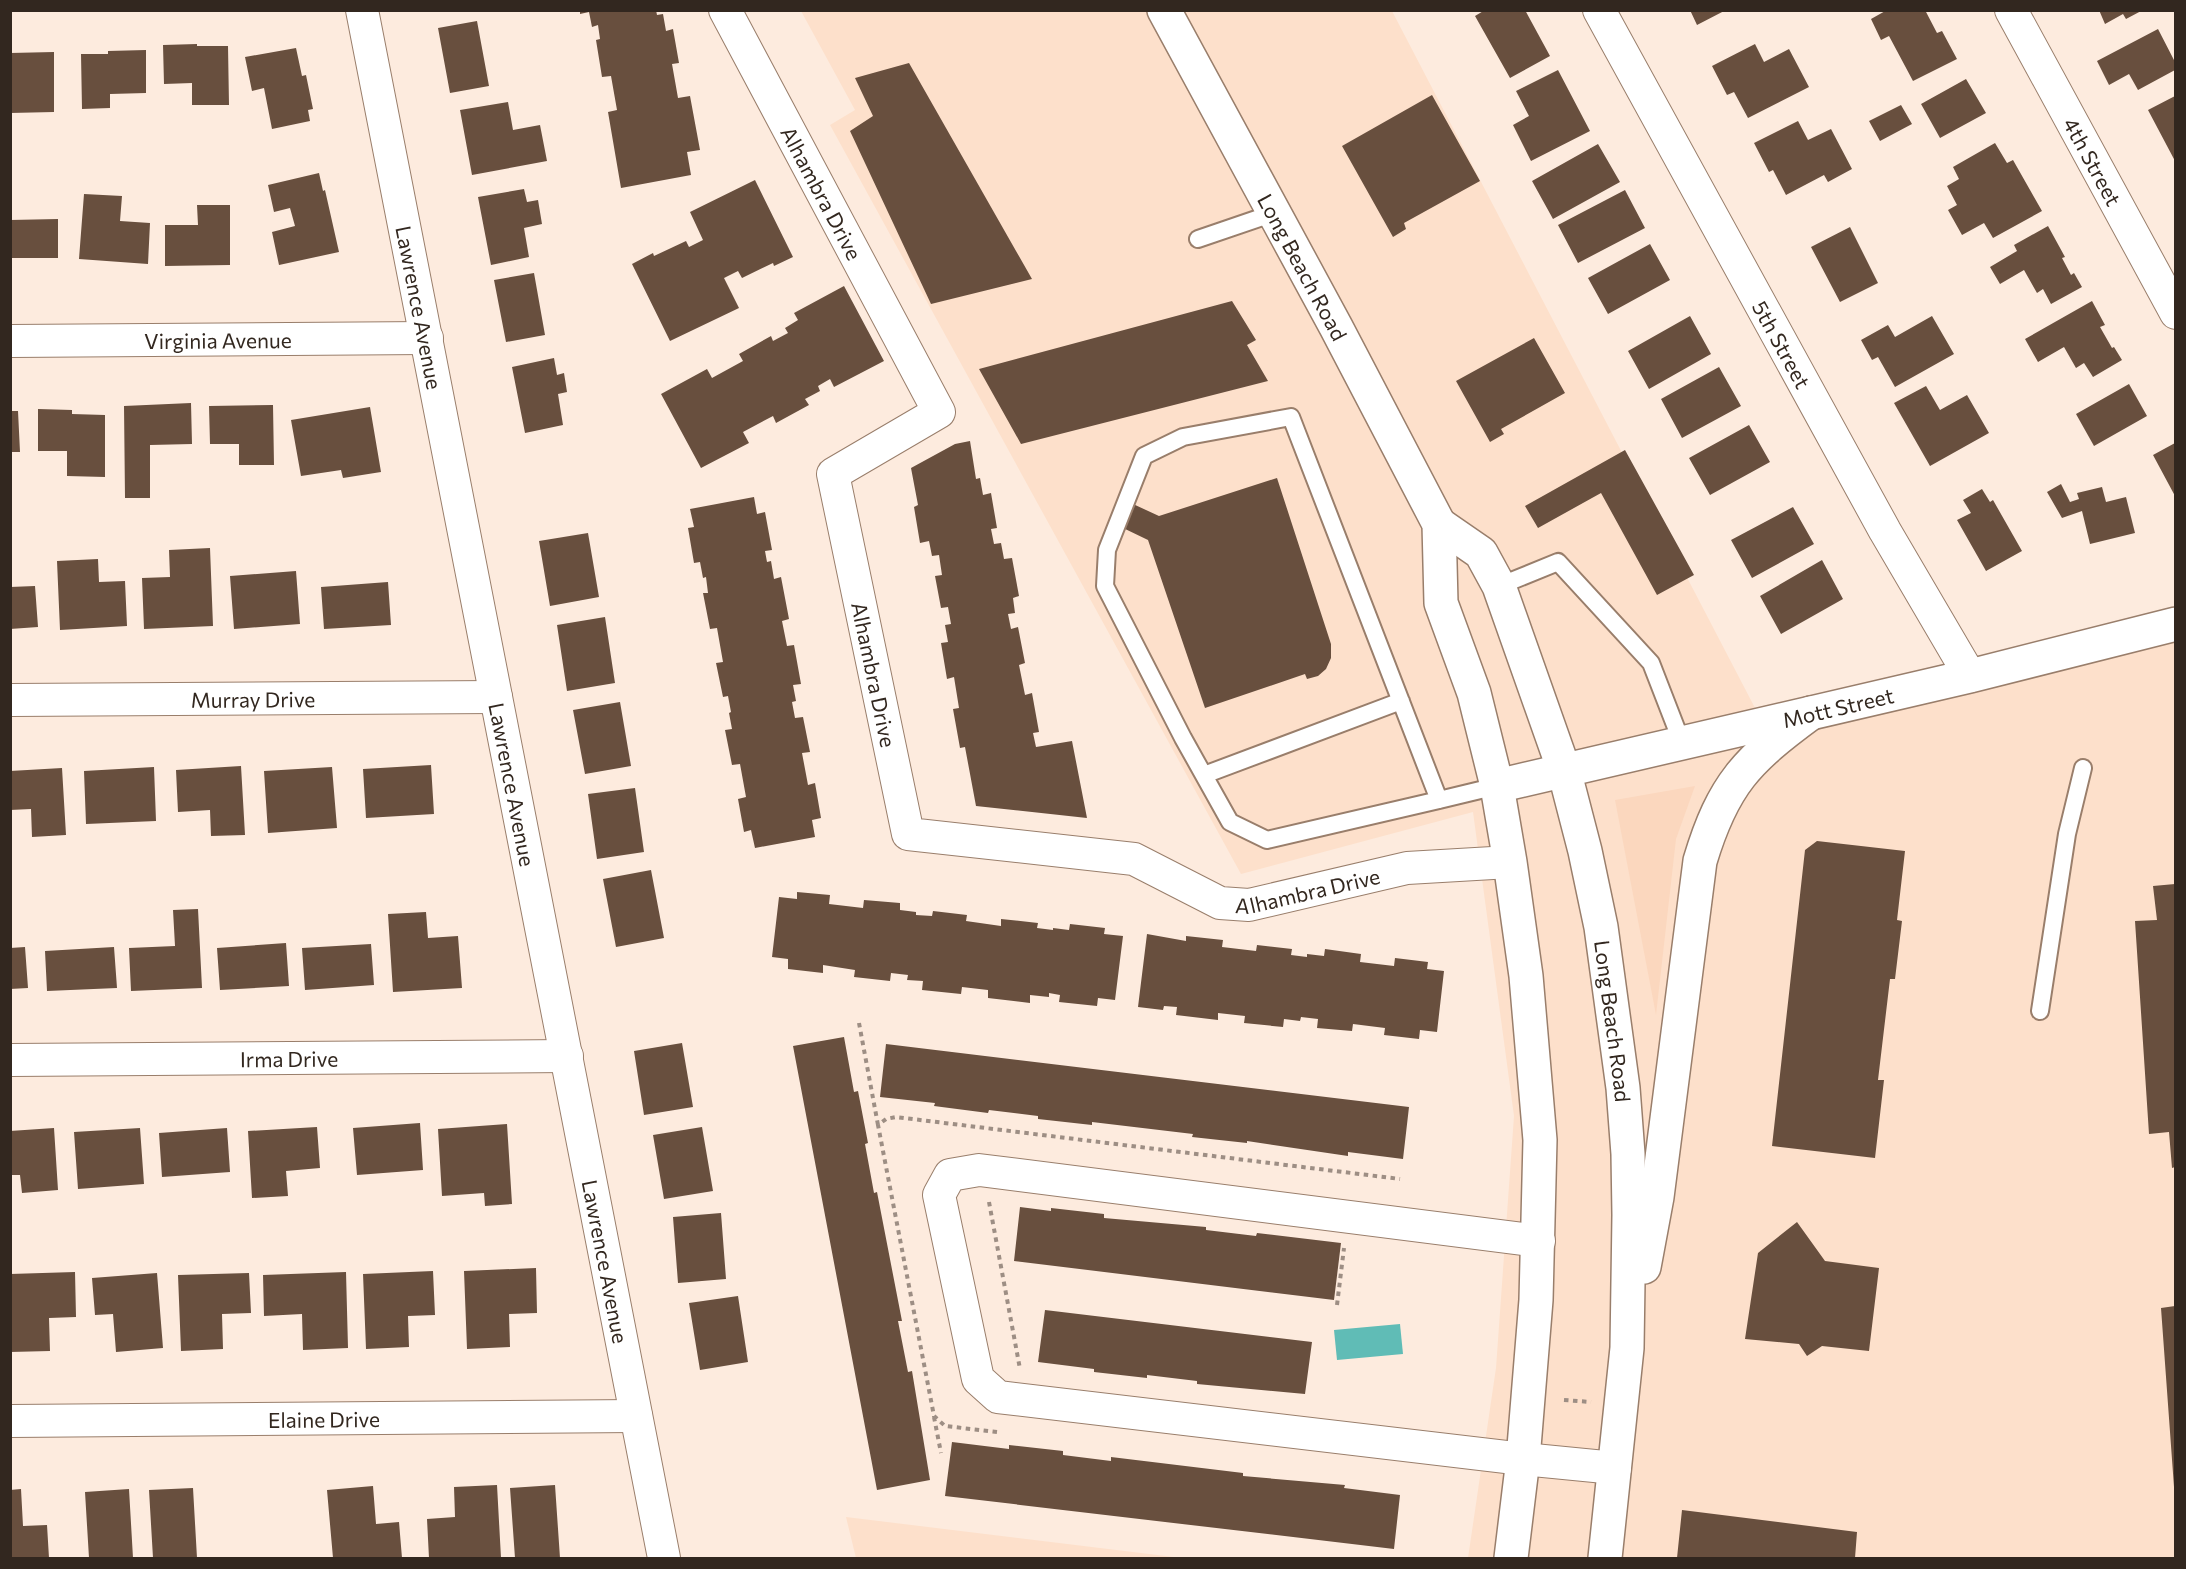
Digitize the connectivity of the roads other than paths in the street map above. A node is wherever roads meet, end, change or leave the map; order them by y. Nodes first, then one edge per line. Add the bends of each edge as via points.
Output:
1 (362, 10) edge
2 (725, 10) edge
3 (1164, 10) edge
4 (1599, 10) edge
5 (2011, 10) edge
6 (1274, 213) junction
7 (1198, 239) dead end
8 (2175, 313) edge
9 (427, 338) junction
10 (10, 341) edge
11 (1439, 524) junction
12 (1499, 586) junction
13 (2175, 624) edge
14 (1970, 676) junction
15 (496, 697) junction
16 (10, 700) edge
17 (1401, 701) junction
18 (1811, 713) junction
19 (1682, 743) junction
20 (2083, 768) dead end
21 (1564, 770) junction
22 (1204, 775) junction
23 (1497, 786) junction
24 (1439, 800) junction
25 (1510, 862) junction
26 (2040, 1011) dead end
27 (567, 1056) junction
28 (10, 1060) edge
29 (1539, 1241) junction
30 (1627, 1348) junction
31 (636, 1416) junction
32 (10, 1421) edge
33 (1523, 1459) junction
34 (1615, 1468) junction
35 (664, 1558) edge
36 (1510, 1558) edge
37 (1605, 1558) edge

1 - 9 street, Lawrence Avenue
2 - 25 street, Alhambra Drive via 939,412 833,474 908,834 1134,859 1220,903 1249,905 1407,868
3 - 6 main road, Long Beach Road
4 - 14 street, 5th Street via 1885,531
5 - 8 street, 4th Street
6 - 7 lane
6 - 11 main road, Long Beach Road
9 - 10 street, Virginia Avenue
9 - 15 street, Lawrence Avenue
11 - 12 main road, Long Beach Road via 1481,553
11 - 23 main road, Long Beach Road via 1441,603 1474,693
12 - 19 lane via 1558,562 1651,663
12 - 21 main road, Long Beach Road
13 - 14 main road, Mott Street
14 - 18 main road, Mott Street
15 - 16 street, Murray Drive
15 - 27 street, Lawrence Avenue
17 - 22 lane
17 - 22 lane via 1291,417 1183,437 1144,456 1107,550 1106,586
17 - 24 lane
18 - 19 main road, Mott Street
18 - 30 main road via 1756,757 1736,780 1711,826 1700,861 1658,1197
19 - 21 main road, Mott Street
20 - 26 lane via 2067,834
21 - 23 main road, Mott Street
21 - 30 main road, Long Beach Road via 1601,927 1620,1067 1628,1154
22 - 24 lane via 1230,822 1267,840
23 - 24 lane
23 - 25 main road, Long Beach Road
25 - 29 main road, Long Beach Road via 1526,976 1540,1140
27 - 28 street, Irma Drive
27 - 31 street, Lawrence Avenue
29 - 33 main road, Long Beach Road
29 - 33 street via 979,1170 950,1175 939,1195 978,1379 998,1397
30 - 34 main road, Long Beach Road
31 - 32 street, Elaine Drive
31 - 35 street, Lawrence Avenue
33 - 34 street
33 - 36 main road, Long Beach Road
34 - 37 main road, Long Beach Road

